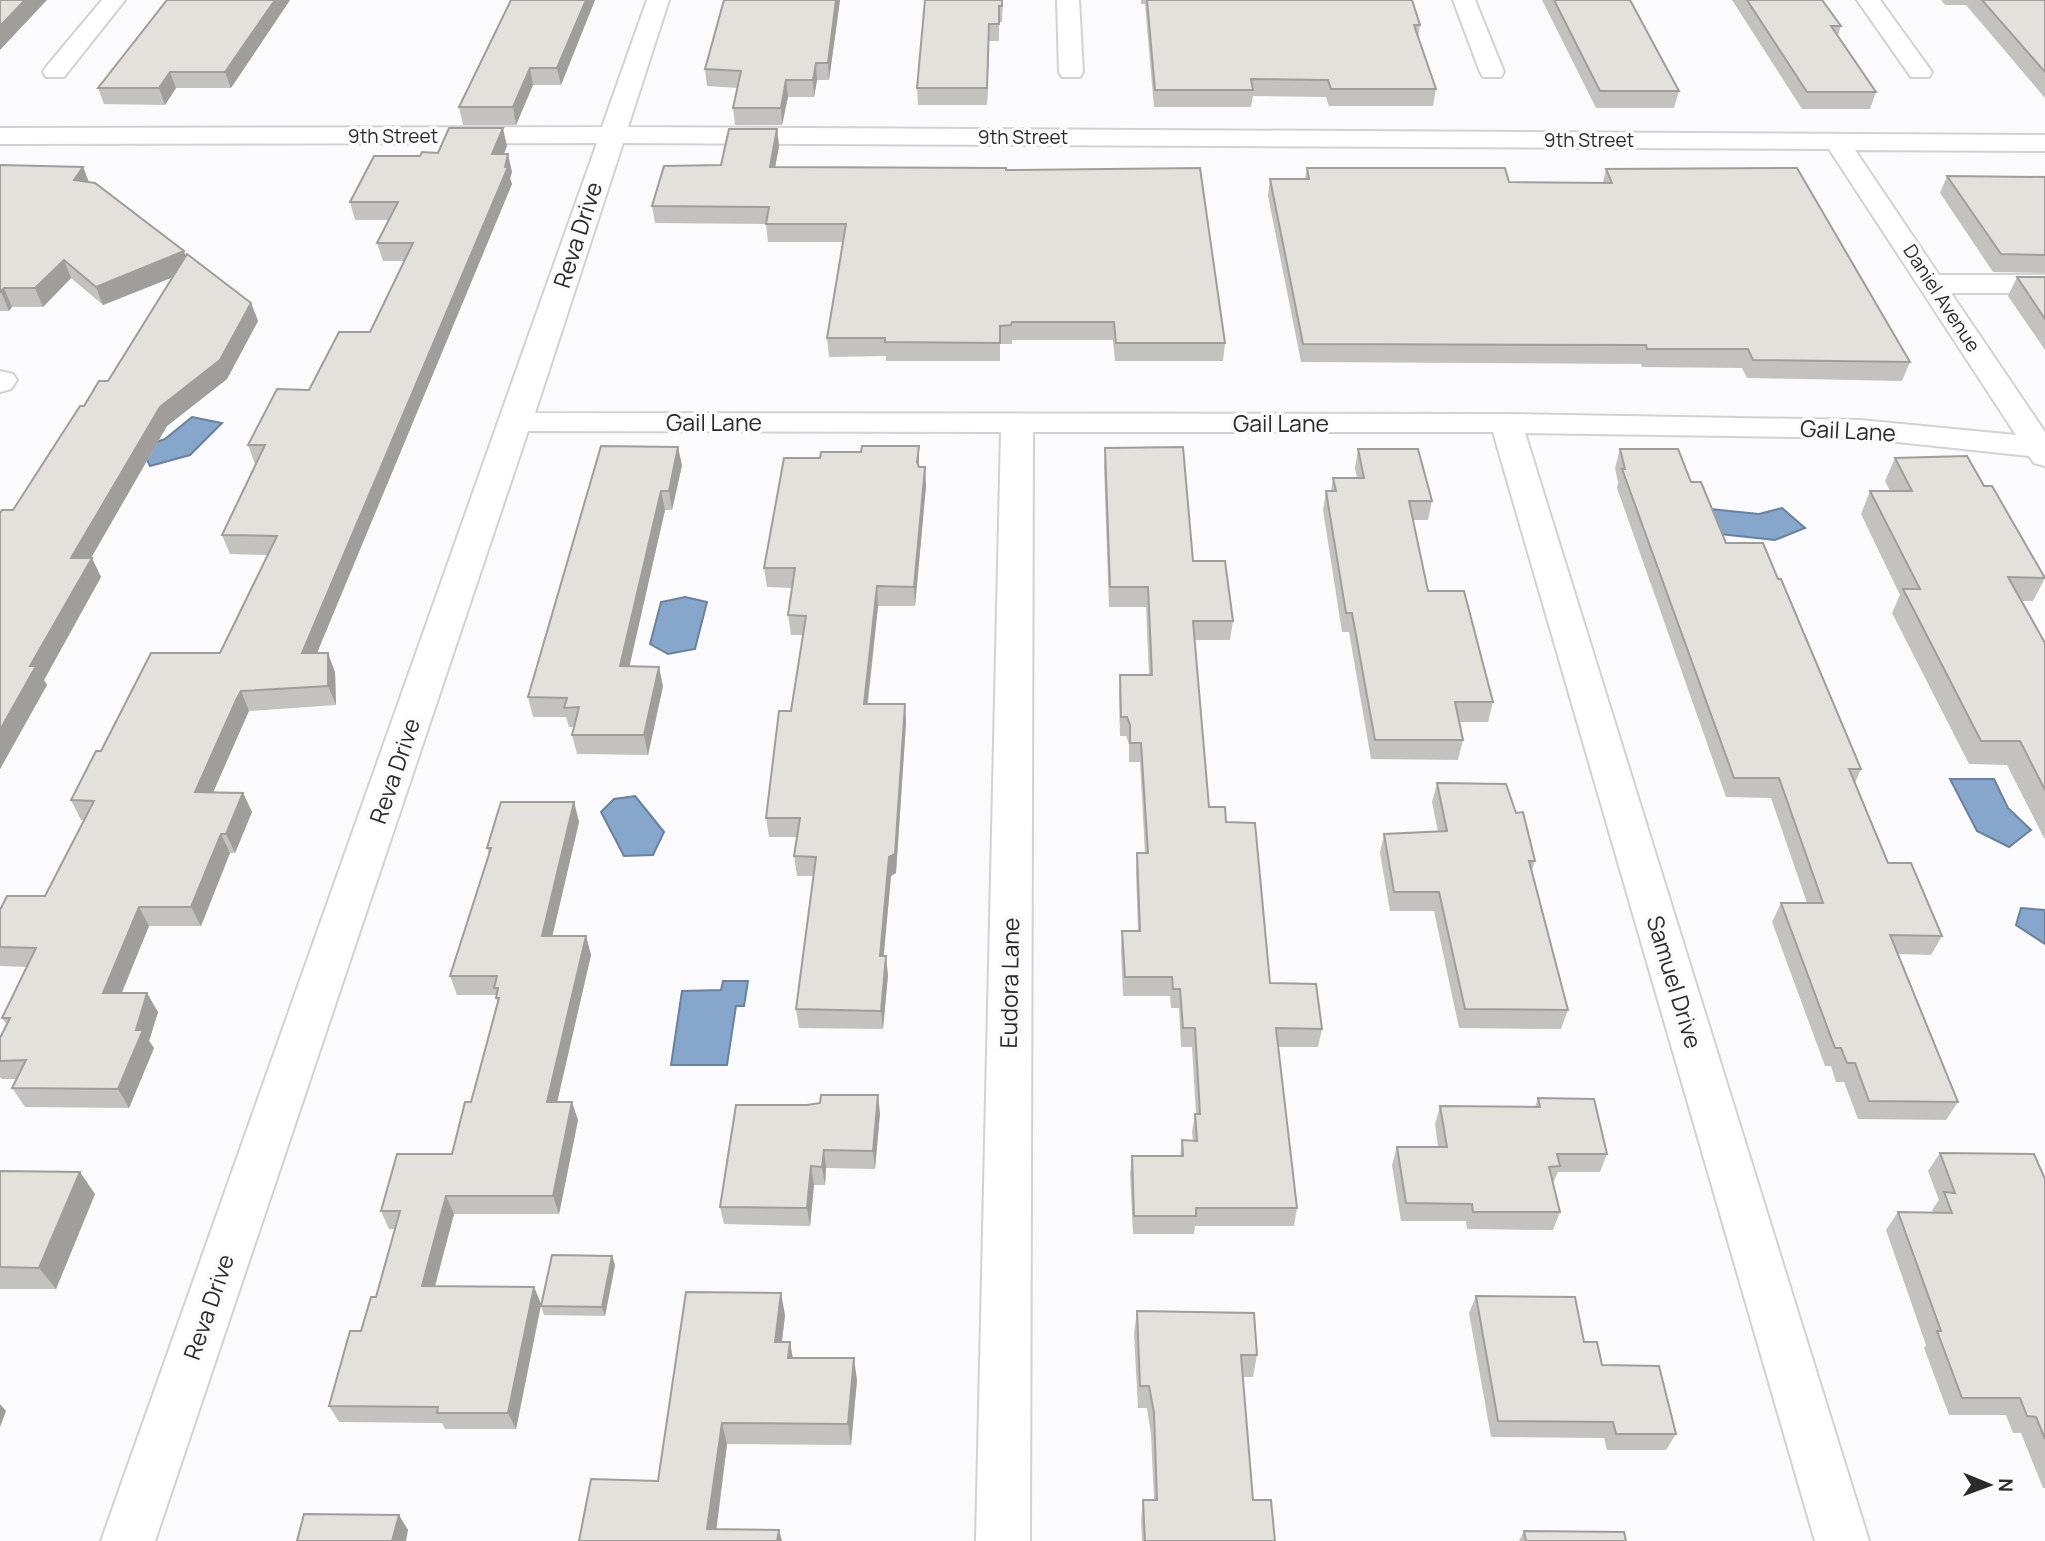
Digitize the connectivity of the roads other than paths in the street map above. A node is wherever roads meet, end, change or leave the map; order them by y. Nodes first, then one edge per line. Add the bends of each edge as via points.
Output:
1 (114, 0) edge
2 (658, 0) edge
3 (1068, 0) edge
4 (1464, 0) edge
5 (1868, 0) edge
6 (55, 72) dead end
7 (1071, 72) dead end
8 (1492, 72) dead end
9 (1920, 72) dead end
10 (611, 135) junction
11 (0, 136) edge
12 (1836, 141) junction
13 (2045, 143) edge
14 (1933, 284) junction
15 (2045, 284) edge
16 (516, 422) junction
17 (1017, 424) junction
18 (1506, 424) junction
19 (2043, 451) edge
20 (128, 1541) edge
21 (1003, 1541) edge
22 (1842, 1541) edge

1 - 6 street
2 - 10 street, Reva Drive
3 - 7 street
4 - 8 street
5 - 9 street
10 - 11 street, 9th Street
10 - 12 street, 9th Street
10 - 16 street, Reva Drive
12 - 13 street, 9th Street
12 - 14 street, Daniel Avenue
14 - 15 street
14 - 19 street, Daniel Avenue
16 - 17 street, Gail Lane
16 - 20 street, Reva Drive
17 - 18 street, Gail Lane
17 - 21 street, Eudora Lane
18 - 19 street, Gail Lane via 1860,429
18 - 22 street, Samuel Drive

